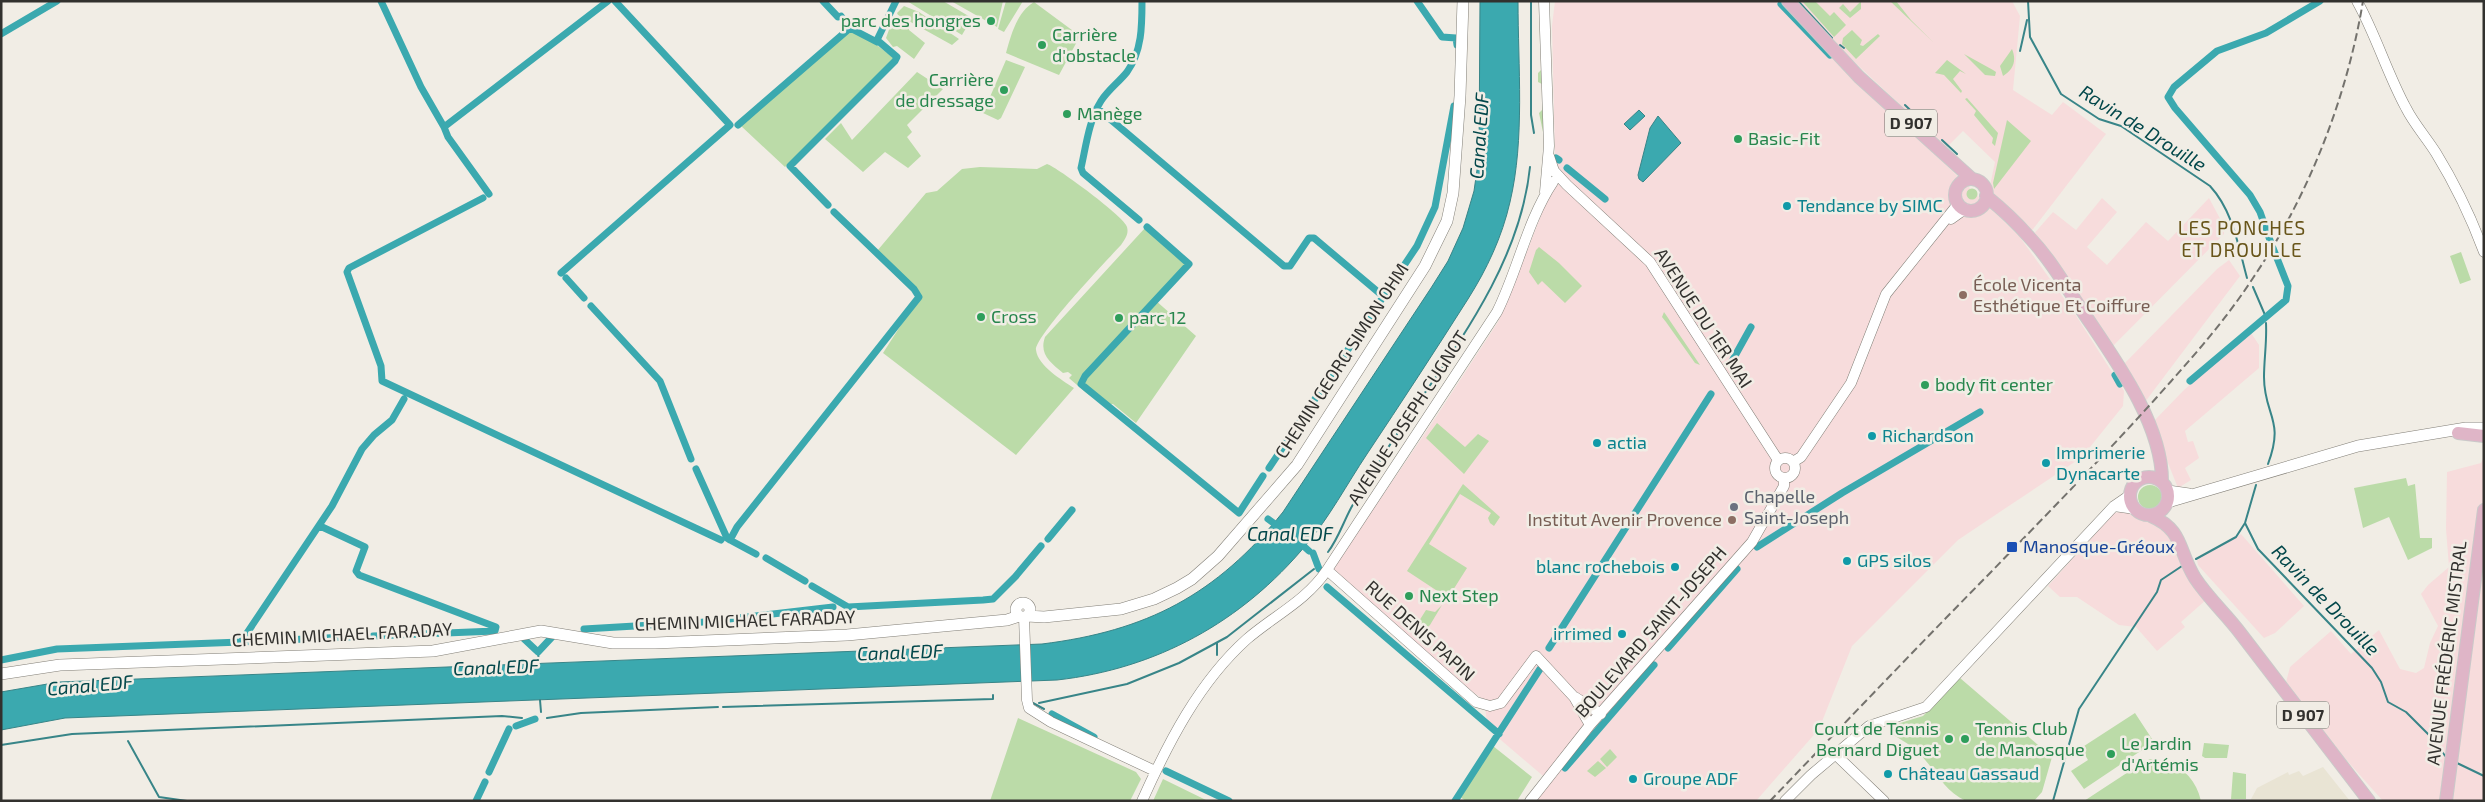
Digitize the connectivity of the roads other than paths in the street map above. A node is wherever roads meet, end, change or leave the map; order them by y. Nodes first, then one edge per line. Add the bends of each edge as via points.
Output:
1 (1463, 1) edge
2 (1544, 1) edge
3 (1788, 1) edge
4 (2356, 1) edge
5 (1553, 177) junction
6 (1967, 180) junction
7 (1984, 201) junction
8 (1961, 206) junction
9 (2484, 252) edge
10 (2482, 429) edge
11 (2458, 433) junction
12 (2484, 442) edge
13 (2157, 450) junction
14 (2340, 450) junction
15 (1778, 460) junction
16 (1793, 462) junction
17 (2147, 477) junction
18 (1784, 478) junction
19 (2130, 495) junction
20 (2166, 495) junction
21 (2114, 506) junction
22 (2135, 509) junction
23 (2484, 510) edge
24 (2151, 516) junction
25 (1327, 570) junction
26 (2212, 597) junction
27 (1023, 616) junction
28 (1, 674) edge
29 (1574, 697) junction
30 (1601, 714) junction
31 (1590, 725) junction
32 (1835, 754) junction
33 (1155, 771) junction
34 (1142, 801) edge
35 (1530, 801) edge
36 (1785, 801) edge
37 (1884, 801) edge
38 (2369, 801) edge
39 (2446, 801) edge

1 - 27 main road, CHEMIN GEORG SIMON OHM via 1461,87 1452,199 1445,228 1425,266 1296,464 1214,560 1192,579 1154,599 1121,609
2 - 5 street, AVENUE JOSEPH CUGNOT via 1549,156
3 - 6 main road, D 907 via 1859,76 1952,161
4 - 9 street via 2368,20 2390,78 2468,211
5 - 15 street, AVENUE DU 1ER MAI via 1567,185 1650,262
5 - 25 street, AVENUE JOSEPH CUGNOT via 1497,312
6 - 7 main road via 1981,183
6 - 8 main road via 1955,194
7 - 8 main road via 1974,210
7 - 13 main road, D 907 via 2000,208 2032,239 2132,389
8 - 16 street via 1893,284 1881,304 1851,383 1801,457
10 - 11 main road
10 - 14 main road via 2376,442
11 - 12 main road
11 - 14 main road
13 - 17 main road
13 - 20 main road, D 907
14 - 20 main road via 2201,494
15 - 16 street via 1786,458
15 - 18 street via 1775,471
16 - 18 street via 1793,473
17 - 19 main road via 2134,484
17 - 20 main road
18 - 30 street, BOULEVARD SAINT-JOSEPH via 1784,486 1754,539
19 - 21 street
19 - 22 main road
20 - 24 main road via 2162,511
20 - 26 main road, D 907 via 2170,518 2178,528 2191,563
21 - 22 street
21 - 32 street via 1926,707 1869,726
22 - 24 main road
23 - 39 main road, AVENUE FRÉDÉRIC MISTRAL
24 - 26 main road, D 907 via 2172,528 2188,567 2203,590
25 - 29 street, RUE DENIS PAPIN via 1476,702 1485,706 1496,705 1504,699 1536,656
25 - 33 street, AVENUE JOSEPH CUGNOT via 1318,584 1248,638 1227,659 1171,739
26 - 38 main road, D 907
27 - 28 main road, CHEMIN MICHAEL FARADAY via 846,635 655,643 607,642 541,631 433,651 60,665
27 - 33 street via 1027,700 1031,710
29 - 30 street
29 - 31 street
30 - 31 street, BOULEVARD SAINT-JOSEPH
31 - 35 street, BOULEVARD SAINT-JOSEPH
32 - 36 street
32 - 37 street
33 - 34 street, AVENUE JOSEPH CUGNOT

